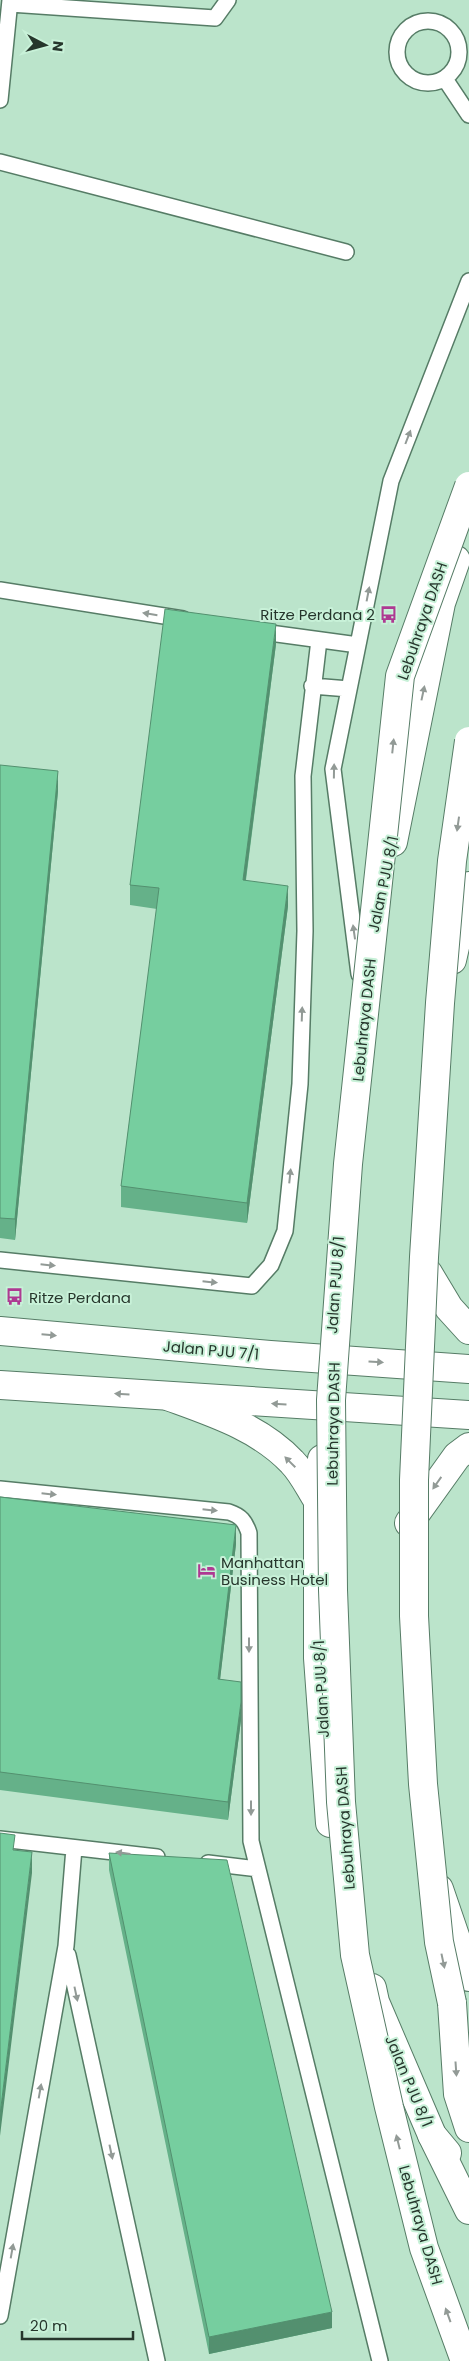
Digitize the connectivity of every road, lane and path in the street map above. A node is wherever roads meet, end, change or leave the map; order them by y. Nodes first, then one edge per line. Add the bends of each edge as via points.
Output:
1 (228, 0) edge
2 (10, 2) edge
3 (445, 78) junction
4 (0, 100) edge
5 (469, 115) edge
6 (0, 162) edge
7 (346, 252) dead end
8 (469, 281) edge
9 (469, 486) edge
10 (469, 520) edge
11 (0, 590) edge
12 (198, 622) edge
13 (237, 628) edge
14 (319, 640) junction
15 (358, 645) junction
16 (312, 686) junction
17 (349, 689) junction
18 (469, 741) edge
19 (469, 886) edge
20 (360, 980) junction
21 (0, 1260) edge
22 (428, 1273) junction
23 (469, 1330) edge
24 (0, 1331) edge
25 (330, 1359) junction
26 (423, 1366) junction
27 (469, 1369) edge
28 (0, 1386) edge
29 (170, 1397) junction
30 (327, 1406) junction
31 (418, 1412) junction
32 (469, 1415) edge
33 (469, 1447) edge
34 (0, 1489) edge
35 (318, 1501) junction
36 (409, 1523) junction
37 (0, 1839) edge
38 (74, 1848) junction
39 (171, 1859) edge
40 (190, 1861) edge
41 (258, 1869) junction
42 (66, 1946) junction
43 (469, 1977) edge
44 (452, 2003) junction
45 (469, 2046) edge
46 (469, 2128) edge
47 (432, 2135) junction
48 (469, 2179) edge
49 (469, 2210) edge
50 (0, 2316) edge
51 (157, 2361) edge
52 (380, 2361) edge
53 (465, 2361) edge

1 - 2 lane via 215,18
2 - 4 lane
3 - 3 lane via 434,83 421,83 401,69 398,45 402,34 412,25 423,20 435,21 455,35 459,59
3 - 5 lane
6 - 7 lane
15 -> 8 lane via 391,481
53 -> 9 main road, Lebuhraya DASH, bridge via 424,2248 355,1955 340,1783 331,1400 348,1164 400,676
20 -> 10 main road, Jalan PJU 8/1 via 376,920 441,603
12 -> 11 lane
13 - 14 lane
14 - 15 lane
14 - 16 lane
15 - 17 lane
16 - 17 lane
21 -> 16 lane via 252,1286 271,1265 285,1231 300,1084 305,931 304,776
20 -> 17 lane via 333,769
18 -> 44 main road, bridge via 452,861 440,1003 414,1480 414,1616 423,1784 439,1942
19 - 22 main road via 450,968
20 - 25 main road, Jalan PJU 8/1
22 - 23 main road via 449,1308
22 - 26 main road
24 -> 25 main road, Jalan PJU 7/1
25 -> 26 main road, Jalan PJU 7/1
25 - 30 main road, Jalan PJU 8/1
26 - 27 main road, Jalan PJU 7/1
26 - 31 main road
29 -> 28 main road
30 -> 29 main road
35 -> 29 main road via 293,1463 264,1440 229,1418
30 - 31 main road
30 - 35 main road, Jalan PJU 8/1
31 - 32 main road
31 - 36 main road
33 -> 36 main road via 457,1456
34 -> 41 lane via 229,1512 239,1515 246,1523 249,1533 251,1841
35 - 47 main road, Jalan PJU 8/1 via 318,1658 329,1820 375,2002
36 - 43 main road via 408,1663 416,1768 433,1872
37 - 38 lane
39 -> 38 lane
38 - 42 lane
40 - 41 lane
41 - 52 lane
50 -> 42 lane
42 -> 51 lane
44 - 45 main road
44 -> 46 main road via 458,2094
47 - 48 main road
47 - 49 main road

